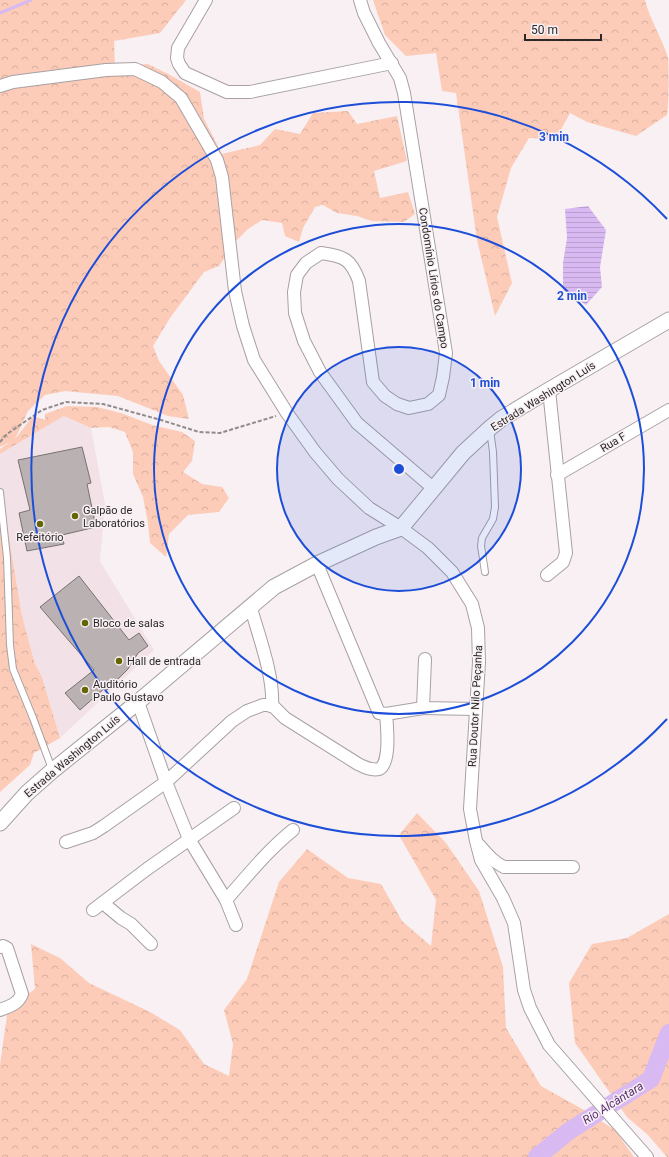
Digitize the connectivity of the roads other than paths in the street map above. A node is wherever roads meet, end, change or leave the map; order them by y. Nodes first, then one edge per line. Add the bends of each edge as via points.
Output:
1 (206, 0) edge
2 (360, 0) edge
3 (392, 63) junction
4 (0, 86) edge
5 (669, 320) edge
6 (549, 390) junction
7 (669, 410) edge
8 (490, 428) junction
9 (557, 475) junction
10 (433, 488) junction
11 (0, 492) edge
12 (401, 528) junction
13 (317, 564) junction
14 (485, 572) dead end
15 (547, 575) dead end
16 (251, 608) junction
17 (425, 659) dead end
18 (138, 702) junction
19 (272, 706) junction
20 (423, 708) junction
21 (476, 708) junction
22 (386, 714) junction
23 (52, 771) junction
24 (166, 782) junction
25 (234, 808) dead end
26 (0, 823) edge
27 (293, 830) dead end
28 (189, 839) junction
29 (476, 841) junction
30 (66, 842) dead end
31 (572, 867) dead end
32 (226, 900) junction
33 (103, 903) junction
34 (94, 910) dead end
35 (236, 925) dead end
36 (151, 944) dead end
37 (0, 947) edge
38 (0, 1010) edge
39 (646, 1157) edge

1 - 3 street via 178,48 177,58 184,73 228,92 250,92
2 - 3 street, Condomínio Lírios do Campo via 379,44
3 - 10 street, Condomínio Lírios do Campo via 404,93 446,353 439,395 428,404 409,408 385,396 373,382 359,281 354,267 340,255 322,253 306,263 298,275 294,292 295,313 304,341 320,372 357,422
4 - 12 street, Rua Doutor Nilo Peçanha via 13,82 106,70 135,69 162,82 181,98 217,160 222,177 235,291 254,360 287,413 338,479 369,508
5 - 6 street, Estrada Washington Luís
6 - 8 street, Estrada Washington Luís
6 - 9 street
7 - 9 street, Rua F
8 - 10 street, Estrada Washington Luís
8 - 14 lane via 495,507 493,519 482,538
9 - 15 street via 566,553 563,562
10 - 12 street, Estrada Washington Luís
11 - 23 lane via 7,558 12,670
12 - 13 street, Estrada Washington Luís via 376,536
12 - 21 street, Rua Doutor Nilo Peçanha via 428,548 452,572 472,604 478,628
13 - 16 street, Estrada Washington Luís via 274,587
13 - 22 street via 377,710
16 - 18 street, Estrada Washington Luís
16 - 19 street via 273,694
17 - 20 street
18 - 23 street, Estrada Washington Luís
18 - 24 street
19 - 22 street via 285,718 368,769 382,767 386,760
19 - 24 street via 263,705 247,711
20 - 21 street
20 - 22 street
21 - 29 street, Rua Doutor Nilo Peçanha via 470,809
23 - 26 street, Estrada Washington Luís via 27,793
24 - 28 street
24 - 30 street via 93,833
25 - 28 street
27 - 32 street via 276,843
28 - 32 street
28 - 33 street
29 - 31 street, Rua Doutor Nilo Peçanha via 489,857 504,867
29 - 39 street, Rua Doutor Nilo Peçanha via 481,860 514,923 524,990 538,1025 549,1045
32 - 35 street
33 - 34 street
33 - 36 street via 135,927
37 - 38 street via 7,948 22,994 16,1003

